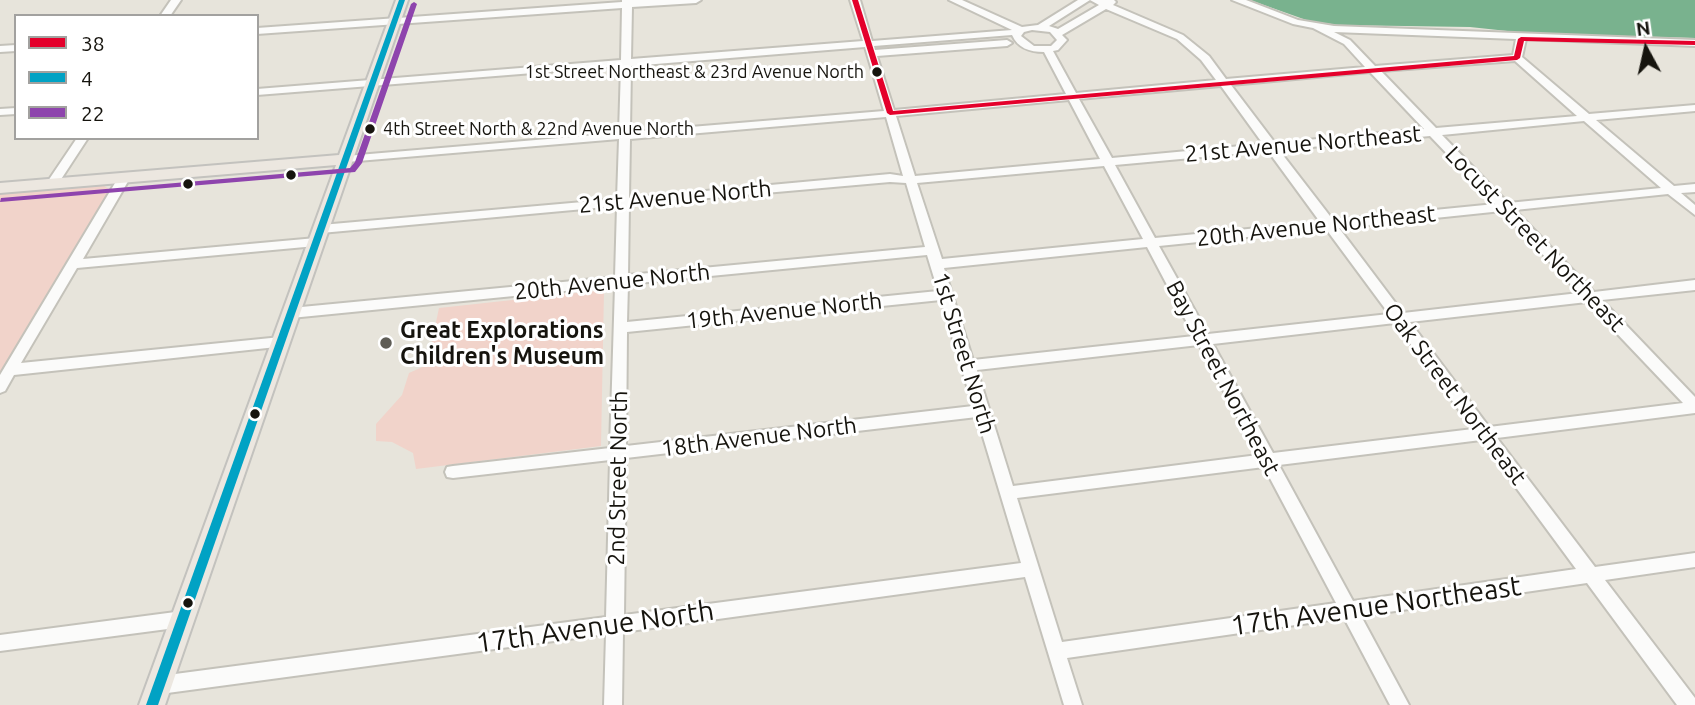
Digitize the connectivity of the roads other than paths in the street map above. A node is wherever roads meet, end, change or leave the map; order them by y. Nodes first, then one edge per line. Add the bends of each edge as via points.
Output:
1 (402, 0) edge
2 (696, 0) edge
3 (856, 0) edge
4 (954, 0) edge
5 (1085, 0) edge
6 (1094, 0) edge
7 (1237, 0) edge
8 (627, 2) edge
9 (1110, 2) edge
10 (395, 21) junction
11 (1041, 27) junction
12 (1317, 27) junction
13 (1357, 30) junction
14 (259, 31) edge
15 (1058, 33) junction
16 (1019, 35) junction
17 (1521, 38) junction
18 (1347, 42) junction
19 (1695, 43) edge
20 (871, 49) junction
21 (1047, 49) junction
22 (1517, 58) junction
23 (626, 64) junction
24 (1372, 69) junction
25 (1222, 82) junction
26 (373, 84) junction
27 (259, 92) edge
28 (1070, 96) junction
29 (1695, 108) edge
30 (890, 113) junction
31 (1587, 118) junction
32 (1433, 132) junction
33 (625, 135) junction
34 (82, 140) edge
35 (1271, 147) junction
36 (346, 159) junction
37 (1106, 162) junction
38 (124, 178) junction
39 (911, 180) junction
40 (52, 184) junction
41 (0, 188) edge
42 (1695, 188) edge
43 (1671, 190) junction
44 (623, 202) junction
45 (1504, 207) junction
46 (1695, 211) edge
47 (1329, 225) junction
48 (325, 233) junction
49 (1150, 243) junction
50 (935, 257) junction
51 (73, 264) junction
52 (622, 281) junction
53 (1695, 285) edge
54 (946, 295) junction
55 (1590, 297) junction
56 (291, 313) junction
57 (1400, 320) junction
58 (621, 328) junction
59 (1202, 340) junction
60 (281, 342) junction
61 (968, 366) junction
62 (10, 370) junction
63 (0, 387) edge
64 (1695, 406) edge
65 (982, 411) junction
66 (1485, 433) junction
67 (618, 453) junction
68 (1268, 460) junction
69 (453, 472) dead end
70 (1007, 493) junction
71 (1695, 560) edge
72 (1031, 569) junction
73 (1591, 575) junction
74 (1349, 610) junction
75 (183, 620) junction
76 (615, 624) junction
77 (0, 643) edge
78 (1056, 651) junction
79 (156, 695) edge
80 (613, 705) edge
81 (1073, 705) edge
82 (1400, 705) edge
83 (1688, 705) edge

1 - 10 main road
2 - 8 street
3 - 20 street, 1st Street North
4 - 16 street
5 - 11 street
6 - 9 street, Oak Street Northeast
7 - 12 street
8 - 10 street
8 - 23 street, 2nd Street North
9 - 15 street
9 - 25 street, Oak Street Northeast via 1180,37 1205,58
10 - 14 street
10 - 26 main road
11 - 15 street
11 - 16 street
12 - 13 street
12 - 18 street, Locust Street Northeast
13 - 17 street
13 - 18 street
15 - 21 street via 1059,45
16 - 20 street
16 - 21 street via 1029,48
17 - 19 street
17 - 22 street
18 - 24 street, Locust Street Northeast
20 - 23 street
20 - 30 street, 1st Street North
21 - 28 street, Bay Street Northeast
22 - 24 street
22 - 31 street
23 - 26 street
23 - 33 street, 2nd Street North
24 - 25 street
24 - 32 street, Locust Street Northeast
25 - 28 street
25 - 35 street, Oak Street Northeast
26 - 27 street
26 - 36 main road
28 - 30 street
28 - 37 street, Bay Street Northeast
29 - 31 street, 21st Avenue Northeast
30 - 33 street
30 - 39 street, 1st Street North
31 - 32 street, 21st Avenue Northeast
31 - 43 street
32 - 35 street, 21st Avenue Northeast
32 - 45 street, Locust Street Northeast
33 - 36 street
33 - 44 street, 2nd Street North
34 - 40 street
35 - 37 street, 21st Avenue Northeast
35 - 47 street, Oak Street Northeast
36 - 38 main road
36 - 48 main road
37 - 39 street, 21st Avenue Northeast
37 - 49 street, Bay Street Northeast
38 - 40 main road
38 - 51 street
39 - 44 street, 21st Avenue North via 890,178
39 - 50 street, 1st Street North
40 - 41 main road
42 - 43 street, 20th Avenue Northeast
43 - 45 street, 20th Avenue Northeast
43 - 46 street
44 - 48 street, 21st Avenue North
44 - 52 street, 2nd Street North
45 - 47 street, 20th Avenue Northeast
45 - 55 street, Locust Street Northeast
47 - 49 street, 20th Avenue Northeast
47 - 57 street, Oak Street Northeast
48 - 51 street, 21st Avenue North
48 - 56 main road
49 - 50 street, 20th Avenue Northeast
49 - 59 street, Bay Street Northeast
50 - 52 street, 20th Avenue North
50 - 54 street, 1st Street North
51 - 62 street
52 - 56 street, 20th Avenue North
52 - 58 street, 2nd Street North
53 - 55 street
54 - 58 street, 19th Avenue North
54 - 61 street, 1st Street North
55 - 57 street
55 - 64 street, Locust Street Northeast
56 - 60 main road
57 - 59 street
57 - 66 street, Oak Street Northeast
58 - 67 street, 2nd Street North
59 - 61 street
59 - 68 street, Bay Street Northeast
60 - 62 street
60 - 75 main road
61 - 65 street, 1st Street North
62 - 63 street
64 - 66 street
65 - 67 street, 18th Avenue North
65 - 70 street, 1st Street North
66 - 68 street
66 - 73 street, Oak Street Northeast
67 - 69 street, 18th Avenue North
67 - 76 street, 2nd Street North
68 - 70 street
68 - 74 street, Bay Street Northeast
70 - 72 street, 1st Street North
71 - 73 street, 17th Avenue Northeast
72 - 76 street, 17th Avenue North
72 - 78 street, 1st Street North
73 - 74 street, 17th Avenue Northeast
73 - 83 street, Oak Street Northeast
74 - 78 street, 17th Avenue Northeast
74 - 82 street, Bay Street Northeast
75 - 77 street
75 - 79 main road
76 - 79 street, 17th Avenue North
76 - 80 street, 2nd Street North
78 - 81 street, 1st Street North

